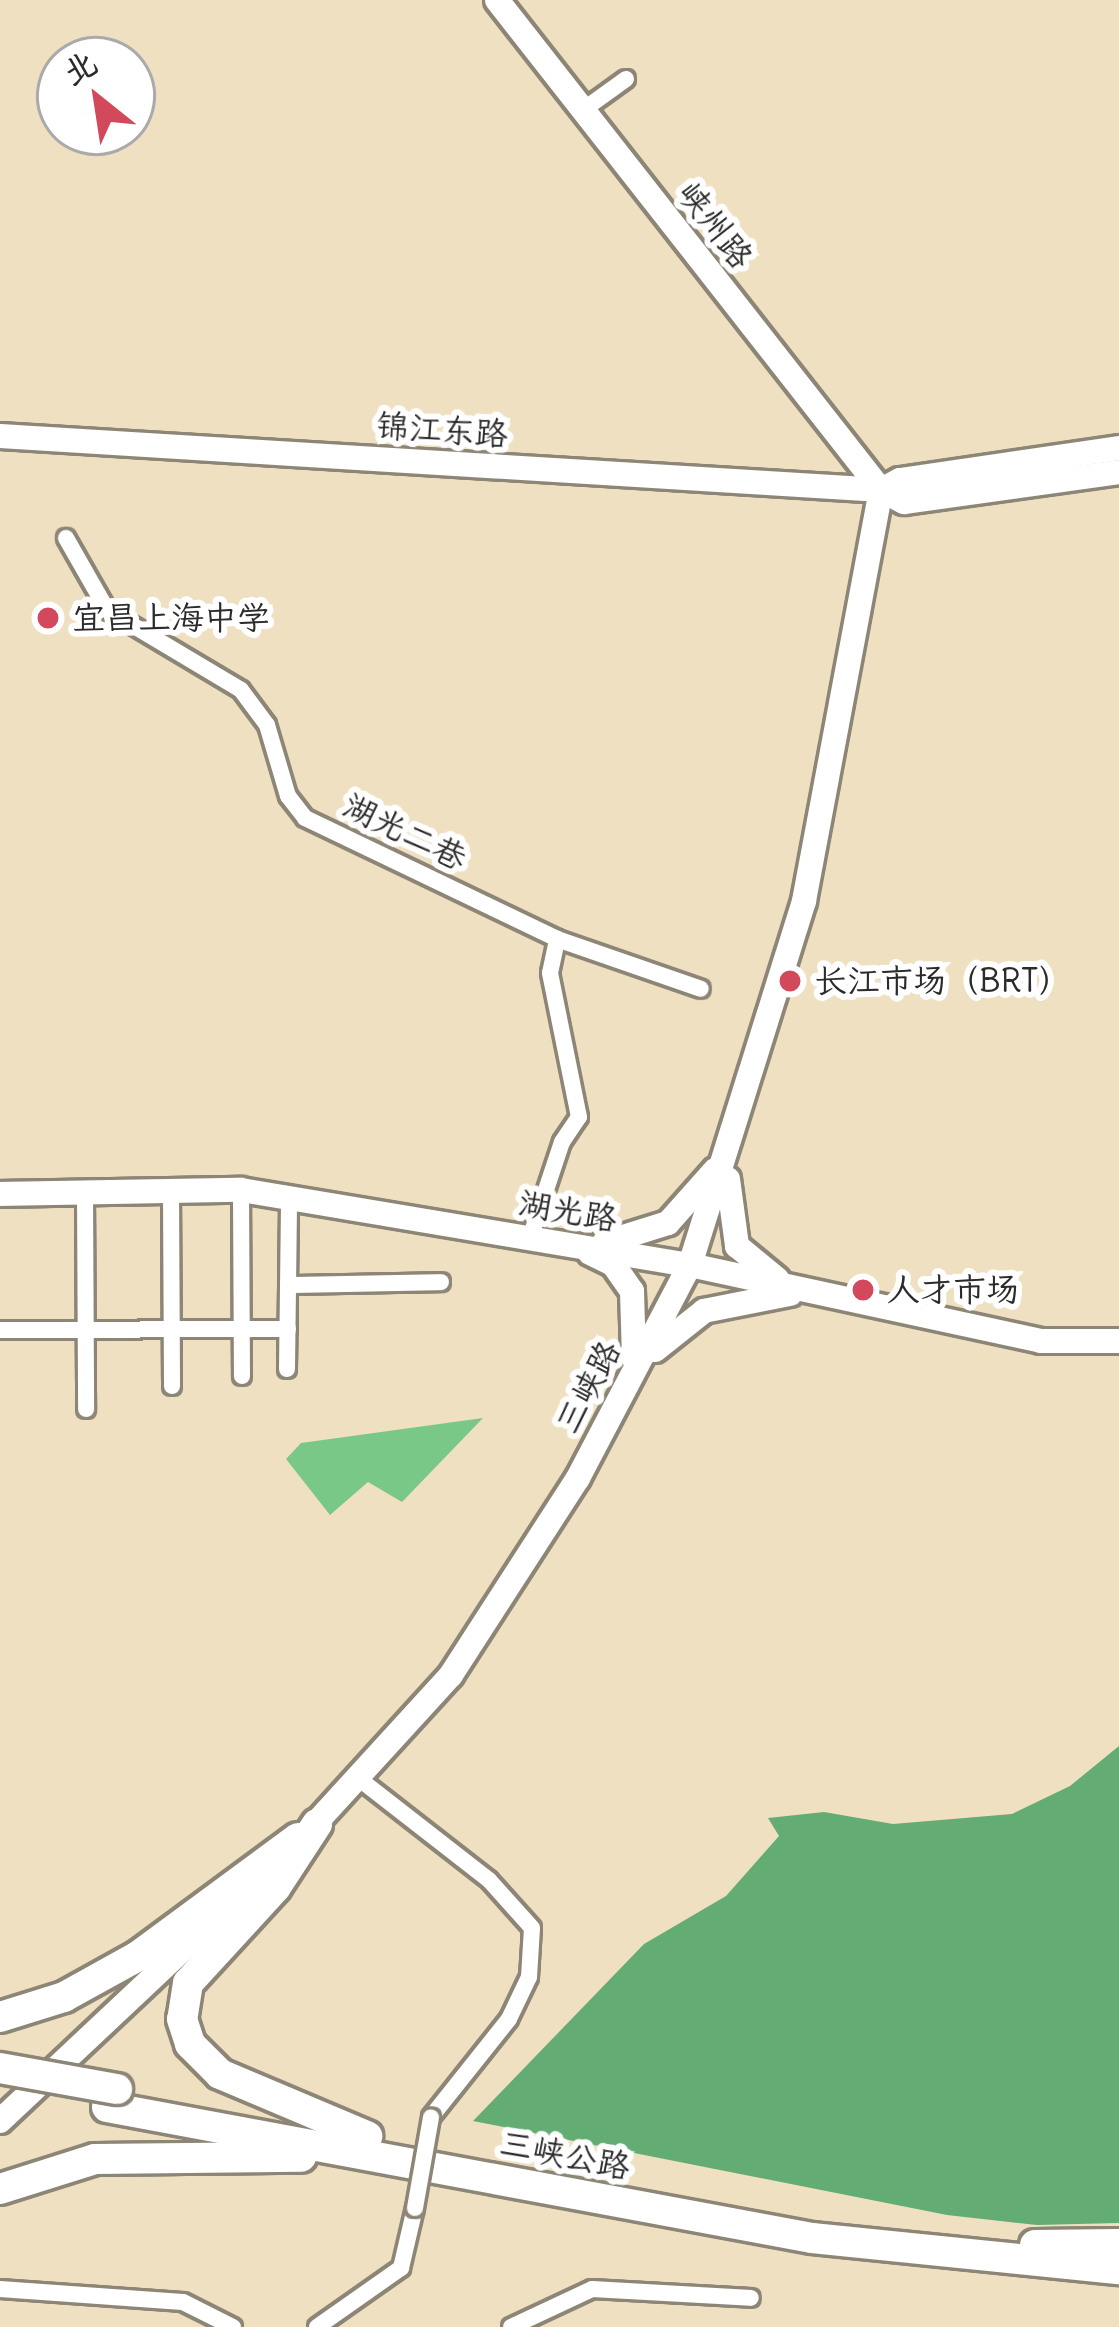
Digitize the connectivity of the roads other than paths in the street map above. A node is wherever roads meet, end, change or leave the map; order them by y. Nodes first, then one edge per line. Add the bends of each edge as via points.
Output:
1 (497, 0) edge
2 (626, 79) dead end
3 (583, 110) junction
4 (0, 436) edge
5 (1119, 448) edge
6 (1119, 472) edge
7 (881, 490) junction
8 (66, 538) dead end
9 (557, 939) junction
10 (700, 989) dead end
11 (731, 1147) junction
12 (241, 1190) junction
13 (171, 1191) junction
14 (86, 1192) junction
15 (0, 1194) edge
16 (289, 1198) junction
17 (530, 1238) junction
18 (578, 1246) junction
19 (689, 1265) junction
20 (442, 1282) dead end
21 (288, 1285) junction
22 (812, 1292) junction
23 (242, 1329) junction
24 (288, 1329) junction
25 (0, 1330) edge
26 (86, 1330) junction
27 (172, 1330) junction
28 (1119, 1341) edge
29 (287, 1370) dead end
30 (633, 1373) junction
31 (242, 1376) dead end
32 (172, 1386) dead end
33 (86, 1409) dead end
34 (358, 1778) junction
35 (316, 1824) junction
36 (0, 2017) edge
37 (0, 2068) edge
38 (0, 2086) edge
39 (112, 2098) junction
40 (0, 2121) edge
41 (363, 2146) junction
42 (0, 2188) edge
43 (1119, 2244) edge
44 (1119, 2269) edge
45 (0, 2289) edge
46 (751, 2298) dead end
47 (233, 2327) edge
48 (317, 2327) edge
49 (511, 2327) edge

1 - 3 main road, 峡州路
2 - 3 street
3 - 7 main road, 峡州路
4 - 7 main road, 锦江东路
5 - 7 main road via 900,480
6 - 7 main road via 904,502
7 - 11 main road, 三峡路 via 804,901
8 - 9 street, 湖光二巷 via 107,610 241,690 266,725 288,796 305,818
9 - 10 street, 湖光二巷
9 - 17 street via 550,973 579,1117 562,1142
11 - 18 main road via 668,1223 631,1240
11 - 19 main road, 三峡路
11 - 22 main road via 726,1207 737,1246 765,1275
12 - 13 main road, 湖光路
12 - 16 main road, 湖光路
12 - 23 street
13 - 14 main road, 湖光路
13 - 27 street
14 - 15 main road, 湖光路
14 - 26 street
16 - 17 main road, 湖光路
16 - 21 street
17 - 18 main road, 湖光路
18 - 19 main road, 湖光路
18 - 30 main road via 613,1264 632,1291
19 - 22 main road, 湖光路
19 - 30 main road, 三峡路
20 - 21 street
21 - 24 street
22 - 28 main road, 湖光路 via 1041,1341
22 - 30 main road via 704,1311
23 - 24 street
23 - 27 street
23 - 31 street
24 - 29 street
25 - 26 street
26 - 27 street
26 - 33 street
27 - 32 street
30 - 34 main road, 三峡路 via 578,1478 451,1675
34 - 35 main road, 三峡路
34 - 48 street, bridge via 489,1880 532,1928 529,1977 509,2020 431,2117 400,2268
35 - 36 highway via 138,1956 64,1997
35 - 40 main road, 三峡路
35 - 41 highway via 276,1887 188,1983 182,2018 190,2044 220,2074
37 - 39 highway, 三峡公路, bridge
38 - 39 highway, 三峡公路
39 - 41 highway, 三峡公路
41 - 42 highway via 94,2159
41 - 43 highway, 三峡公路 via 842,2223 1048,2246
41 - 44 highway, 三峡公路 via 812,2238
45 - 47 street via 183,2302
46 - 49 street via 592,2289

